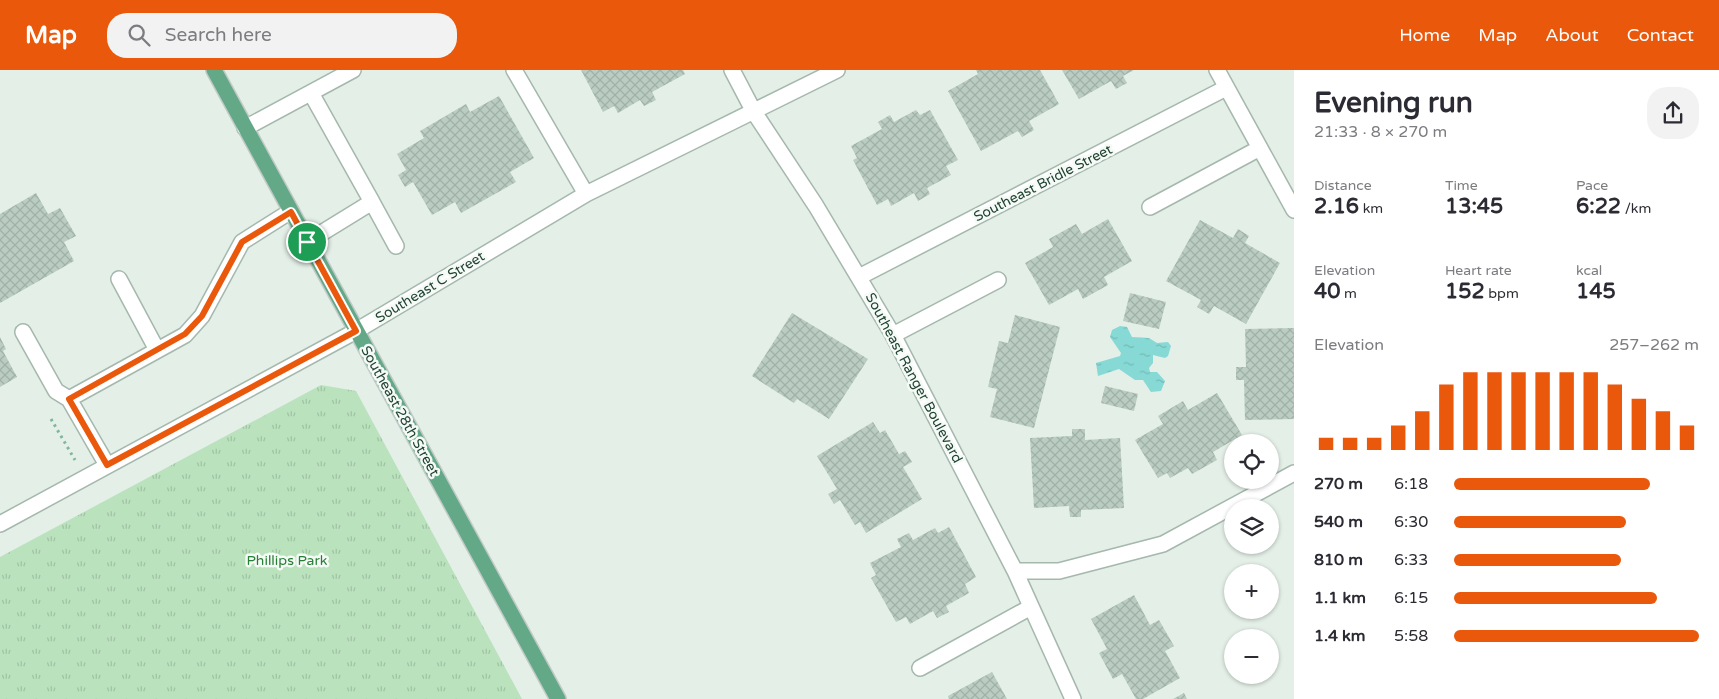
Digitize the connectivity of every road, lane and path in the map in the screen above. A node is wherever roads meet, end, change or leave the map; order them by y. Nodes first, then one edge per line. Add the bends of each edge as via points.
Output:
1 (214, 70) edge
2 (353, 70) edge
3 (514, 70) edge
4 (732, 70) edge
5 (836, 70) edge
6 (1223, 76) edge
7 (311, 93) junction
8 (754, 112) junction
9 (245, 128) junction
10 (1260, 148) junction
11 (586, 194) junction
12 (372, 202) junction
13 (1150, 207) dead end
14 (1294, 210) edge
15 (291, 212) junction
16 (307, 242) junction
17 (396, 246) dead end
18 (859, 277) junction
19 (119, 279) dead end
20 (998, 280) dead end
21 (356, 331) junction
22 (23, 332) dead end
23 (894, 335) junction
24 (157, 350) junction
25 (69, 399) junction
26 (52, 419) dead end
27 (75, 460) dead end
28 (107, 465) junction
29 (1294, 473) edge
30 (0, 524) edge
31 (1016, 571) junction
32 (1031, 607) junction
33 (920, 668) dead end
34 (558, 699) edge
35 (1073, 699) edge

1 - 9 main road, Southeast 28th Street
2 - 7 street
3 - 11 street
4 - 8 street, Southeast Ranger Boulevard
5 - 8 street, Southeast C Street
6 - 10 street
6 - 18 street, Southeast Bridle Street
7 - 9 street
7 - 12 street
8 - 11 street, Southeast C Street
8 - 18 street, Southeast Ranger Boulevard
9 - 15 main road, Southeast 28th Street
10 - 13 street
10 - 14 street
11 - 21 street, Southeast C Street
12 - 16 street
12 - 17 street
15 - 16 main road, Southeast 28th Street
15 - 24 street via 242,242 202,316 185,334
16 - 21 main road, Southeast 28th Street
18 - 23 street, Southeast Ranger Boulevard
19 - 24 street
20 - 23 street
21 - 28 street, Southeast C Street
21 - 34 main road, Southeast 28th Street
22 - 25 street via 56,391
23 - 31 street, Southeast Ranger Boulevard
24 - 25 street
25 - 28 street
26 - 27 path
28 - 30 street, Southeast C Street
29 - 31 street via 1163,544 1059,571
31 - 32 street, Southeast Ranger Boulevard
32 - 33 street
32 - 35 street, Southeast Ranger Boulevard

